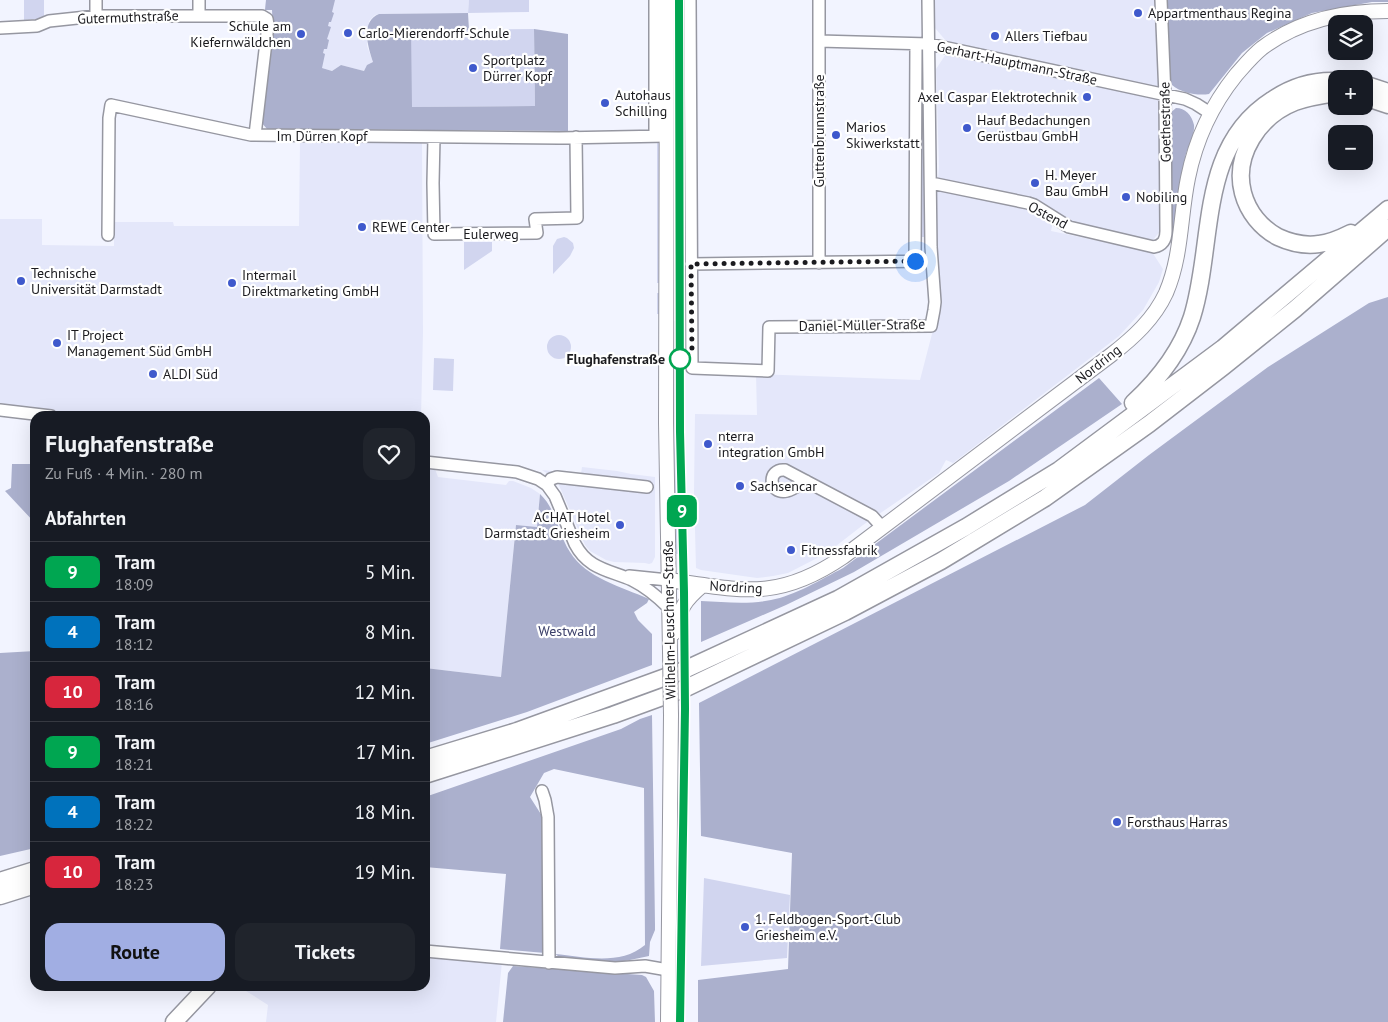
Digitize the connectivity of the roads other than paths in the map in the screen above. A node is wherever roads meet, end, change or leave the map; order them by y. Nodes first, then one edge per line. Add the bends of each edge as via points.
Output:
1 (96, 0) edge
2 (199, 0) edge
3 (655, 0) edge
4 (667, 0) edge
5 (690, 0) edge
6 (819, 0) edge
7 (928, 0) edge
8 (1160, 0) edge
9 (1388, 11) edge
10 (96, 16) junction
11 (199, 16) junction
12 (0, 28) edge
13 (819, 41) junction
14 (916, 44) junction
15 (929, 44) junction
16 (1328, 81) edge
17 (1373, 87) edge
18 (1388, 92) edge
19 (1328, 94) edge
20 (1165, 96) junction
21 (1373, 99) edge
22 (1388, 105) edge
23 (1210, 113) junction
24 (255, 135) junction
25 (661, 136) junction
26 (434, 137) junction
27 (576, 137) junction
28 (931, 183) junction
29 (1388, 208) edge
30 (1369, 225) junction
31 (1388, 228) edge
32 (108, 235) dead end
33 (1163, 242) joint
34 (915, 261) junction
35 (932, 261) junction
36 (819, 263) junction
37 (691, 264) junction
38 (0, 410) edge
39 (30, 414) edge
40 (430, 463) edge
41 (1059, 470) junction
42 (806, 481) dead end
43 (547, 485) junction
44 (647, 487) dead end
45 (882, 527) junction
46 (618, 574) junction
47 (668, 580) junction
48 (703, 585) junction
49 (668, 608) junction
50 (670, 650) junction
51 (430, 757) edge
52 (430, 774) edge
53 (542, 792) dead end
54 (30, 868) edge
55 (0, 870) edge
56 (30, 870) edge
57 (0, 881) edge
58 (30, 887) edge
59 (0, 896) edge
60 (430, 951) edge
61 (550, 963) junction
62 (668, 970) junction
63 (203, 991) edge
64 (174, 1022) edge
65 (668, 1022) edge

1 - 10 street
2 - 11 street
3 - 25 street, Wilhelm-Leuschner-Straße
4 - 25 main road, Wilhelm-Leuschner-Straße
5 - 37 street
6 - 13 street, Guttenbrunnstraße
7 - 15 street, Daniel-Müller-Straße
8 - 20 street, Goethestraße
9 - 23 main road, Nordring via 1328,18 1270,42 1239,71
10 - 11 street, Gutermuthstraße
10 - 12 street, Gutermuthstraße via 49,21 37,26
11 - 24 street, Gutermuthstraße via 266,18 268,25
13 - 14 street, Gerhart-Hauptmann-Straße
13 - 36 street, Guttenbrunnstraße
14 - 15 street, Gerhart-Hauptmann-Straße
14 - 34 street
15 - 20 street, Gerhart-Hauptmann-Straße
15 - 28 street, Daniel-Müller-Straße
16 - 41 highway via 1301,85 1264,104 1236,136 1215,188 1194,311 1176,354 1149,388
17 - 18 highway
19 - 30 highway via 1294,102 1279,110 1257,130 1245,151 1241,186 1249,208 1264,227 1295,243 1330,242
20 - 23 street, Gerhart-Hauptmann-Straße via 1185,99
20 - 33 street, Goethestraße via 1166,237
21 - 22 highway
23 - 45 main road, Nordring via 1188,177 1176,263 1158,308 1111,355
24 - 26 street, Im Dürren Kopf
24 - 32 street, Im Dürren Kopf via 111,105 108,118
25 - 27 street, Im Dürren Kopf
25 - 47 main road, Wilhelm-Leuschner-Straße
26 - 27 street, Im Dürren Kopf
26 - 27 street, Eulerweg via 434,234 520,234 537,233 535,219 577,218
28 - 33 street, Ostend via 1028,203 1075,229 1154,247
28 - 35 street, Daniel-Müller-Straße
29 - 30 highway
30 - 41 highway via 1223,348
31 - 52 highway via 1295,309 1149,424 1044,498 941,561 845,612 684,689
34 - 35 street
34 - 36 street
35 - 37 street, Daniel-Müller-Straße via 934,310 931,326 772,326 769,329 768,370 692,368
36 - 37 street
38 - 39 street
40 - 43 street via 517,472
41 - 51 highway via 838,599 682,671 517,731
42 - 45 street via 872,516
43 - 44 street via 557,476
43 - 46 street via 558,502 578,550 592,564
45 - 48 main road, Nordring via 832,564 794,583 755,590
46 - 47 street
46 - 49 street via 648,589
47 - 48 main road, Nordring
47 - 49 main road, Wilhelm-Leuschner-Straße
48 - 50 main road via 684,602
49 - 50 main road, Wilhelm-Leuschner-Straße
50 - 62 main road, Wilhelm-Leuschner-Straße, bridge
53 - 61 street via 548,828
54 - 55 highway
56 - 57 highway
58 - 59 highway
60 - 61 street
61 - 62 street via 615,968 645,966
62 - 65 main road, Wilhelm-Leuschner-Straße
63 - 64 highway

